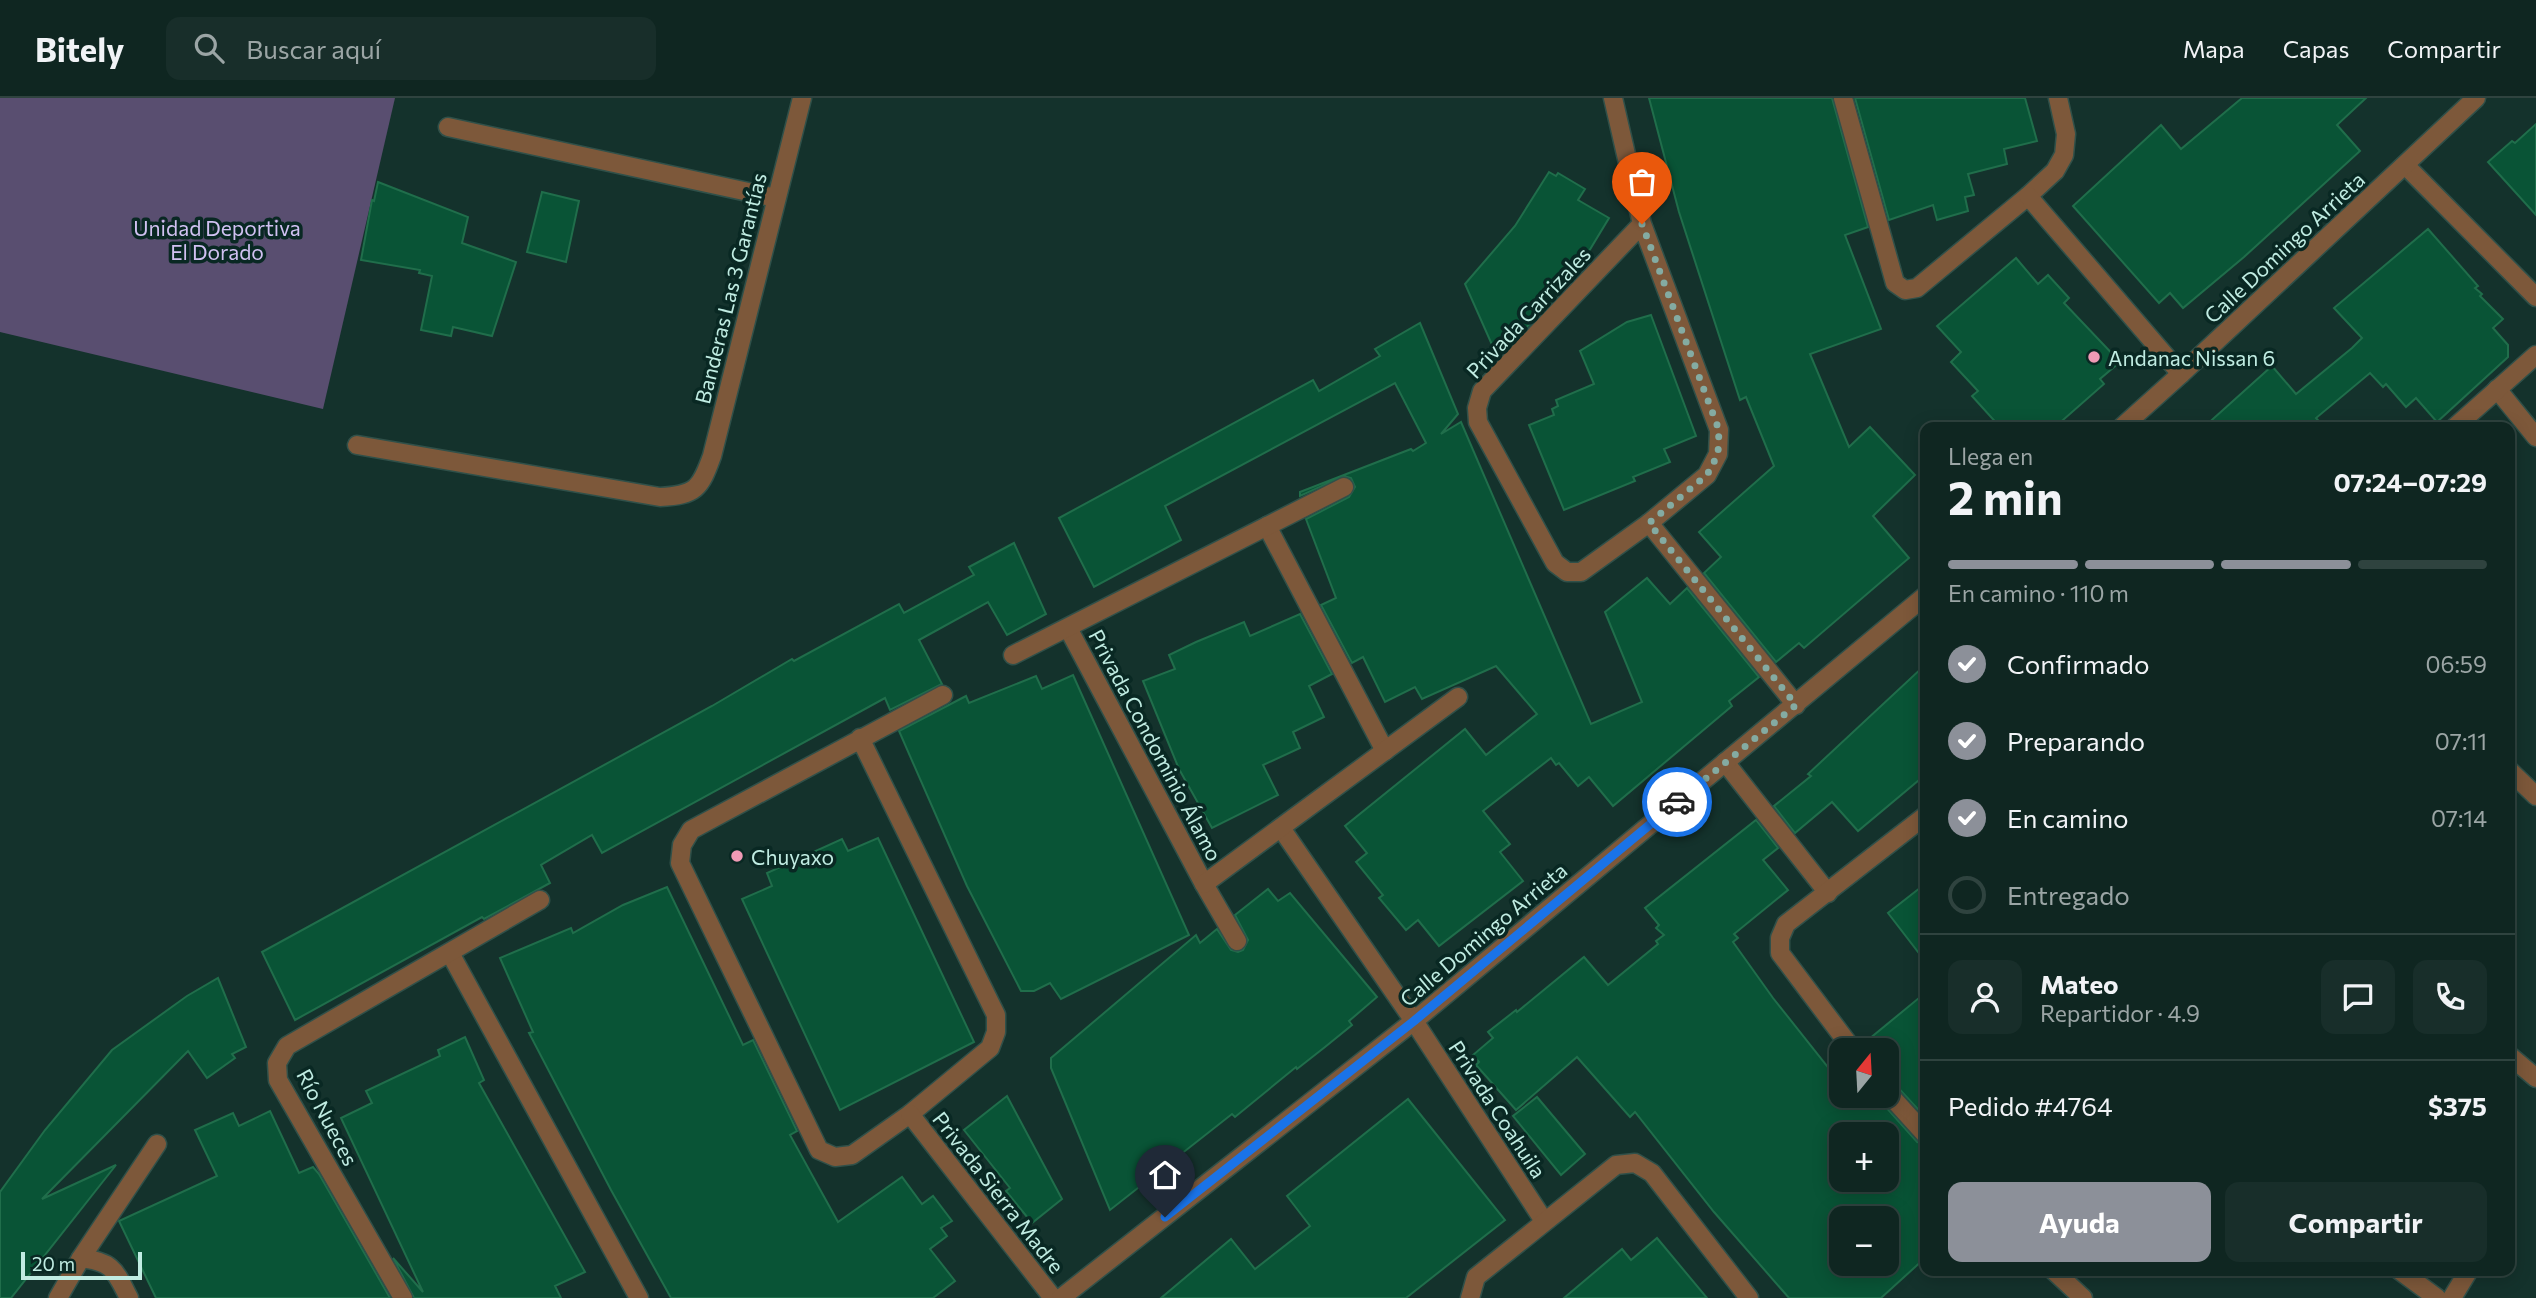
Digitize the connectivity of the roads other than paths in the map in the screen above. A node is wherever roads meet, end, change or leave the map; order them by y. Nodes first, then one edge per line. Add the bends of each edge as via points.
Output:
1 (802, 98) edge
2 (1613, 98) edge
3 (1843, 98) edge
4 (2058, 98) edge
5 (2476, 98) edge
6 (447, 127) dead end
7 (2405, 165) junction
8 (2028, 196) junction
9 (776, 198) junction
10 (1642, 224) junction
11 (2536, 297) edge
12 (2536, 355) edge
13 (2181, 374) junction
14 (2497, 389) junction
15 (2128, 422) edge
16 (2461, 422) edge
17 (2536, 437) edge
18 (358, 445) dead end
19 (1344, 487) dead end
20 (1649, 523) junction
21 (1267, 526) junction
22 (1920, 600) edge
23 (1068, 628) junction
24 (1013, 655) dead end
25 (943, 695) dead end
26 (1458, 697) dead end
27 (1796, 705) junction
28 (860, 738) junction
29 (1385, 751) junction
30 (1725, 762) junction
31 (2515, 776) edge
32 (2536, 796) edge
33 (1920, 820) edge
34 (1281, 828) junction
35 (1204, 884) junction
36 (1828, 894) junction
37 (540, 900) dead end
38 (1237, 941) dead end
39 (450, 953) junction
40 (1414, 1021) junction
41 (1844, 1038) edge
42 (2515, 1060) edge
43 (2536, 1078) edge
44 (1899, 1105) edge
45 (910, 1114) junction
46 (1920, 1128) edge
47 (157, 1144) dead end
48 (1544, 1221) junction
49 (81, 1258) junction
50 (2059, 1276) edge
51 (2407, 1276) edge
52 (2465, 1276) edge
53 (58, 1298) edge
54 (129, 1298) edge
55 (403, 1298) edge
56 (639, 1298) edge
57 (1053, 1298) edge
58 (1061, 1298) edge
59 (1470, 1298) edge
60 (1749, 1298) edge
61 (2083, 1298) edge
62 (2437, 1298) edge
63 (2452, 1298) edge

1 - 9 street, Banderas Las 3 Garantías
2 - 10 street, Privada Carrizales
3 - 8 street via 1895,284 1905,290 1917,288
4 - 8 street via 2066,134 2064,155 2055,171
5 - 7 street, Calle Domingo Arrieta
6 - 9 street
7 - 11 street
7 - 13 street, Calle Domingo Arrieta
8 - 13 street
9 - 18 street, Banderas Las 3 Garantías via 712,456 696,487 684,496 660,497
10 - 20 street, Privada Carrizales via 1719,430 1718,454 1707,475
10 - 20 street, Privada Carrizales via 1482,391 1477,408 1478,422 1516,493 1555,563 1567,572 1581,572
12 - 14 street
13 - 15 street, Calle Domingo Arrieta
14 - 16 street
14 - 17 street
19 - 21 street, Privada Condominio Álamo
20 - 27 street
21 - 23 street, Privada Condominio Álamo
21 - 29 street
22 - 27 street, Calle Domingo Arrieta
23 - 24 street, Privada Condominio Álamo
23 - 35 street, Privada Condominio Álamo
25 - 28 street
26 - 29 street, Privada Condominio Álamo
27 - 30 street, Calle Domingo Arrieta
28 - 45 street via 996,1015 990,1048
28 - 45 street via 691,830 682,845 680,863 819,1150 835,1157 852,1155
29 - 34 street, Privada Condominio Álamo
30 - 36 street
30 - 40 street, Calle Domingo Arrieta
31 - 32 street
33 - 36 street
34 - 35 street, Privada Condominio Álamo
34 - 40 street
35 - 38 street, Privada Condominio Álamo
36 - 41 street via 1786,925 1780,953
37 - 39 street, Río Nueces
39 - 55 street, Río Nueces via 286,1046 278,1063 278,1080
39 - 56 street
40 - 48 street, Privada Coahuila
40 - 58 street, Calle Domingo Arrieta
42 - 43 street
44 - 46 street
45 - 57 street, Privada Sierra Madre
47 - 49 street
48 - 59 street via 1476,1277
48 - 60 street via 1616,1165 1635,1163 1652,1173
49 - 53 street
49 - 54 street via 98,1260 115,1270
50 - 61 street
51 - 62 street
52 - 63 street

